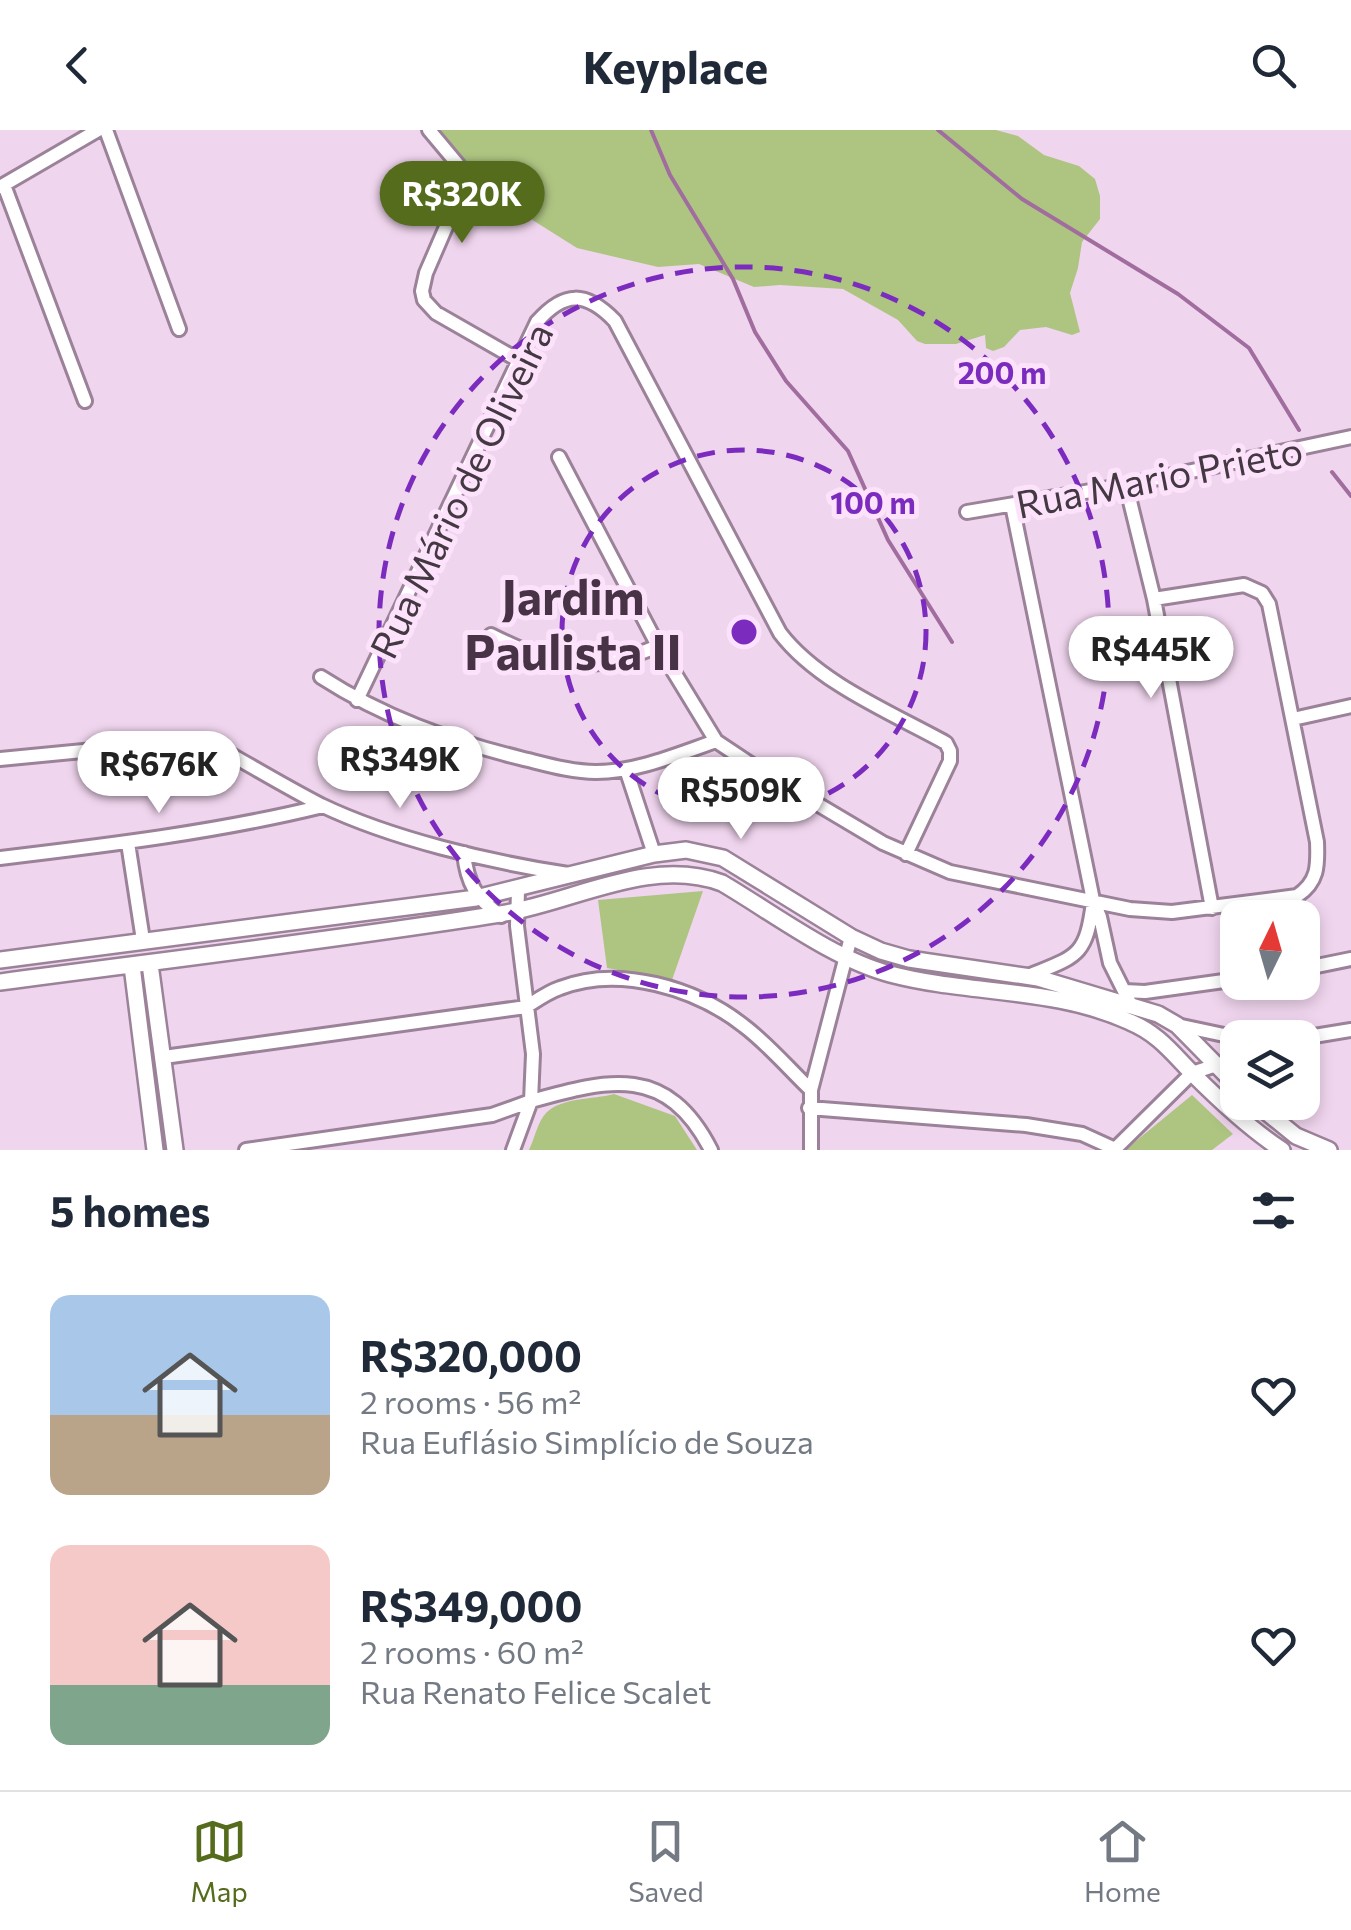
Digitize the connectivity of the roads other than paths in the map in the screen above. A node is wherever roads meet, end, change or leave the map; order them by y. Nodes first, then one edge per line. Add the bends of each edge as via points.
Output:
1 (98, 130) edge
2 (106, 130) edge
3 (429, 130) edge
4 (2, 186) edge
5 (178, 329) dead end
6 (520, 361) junction
7 (85, 401) dead end
8 (1351, 437) edge
9 (560, 457) dead end
10 (1126, 485) junction
11 (1012, 505) junction
12 (968, 512) dead end
13 (1154, 600) junction
14 (491, 635) dead end
15 (658, 646) junction
16 (320, 677) dead end
17 (357, 700) junction
18 (1351, 706) edge
19 (1294, 719) junction
20 (716, 741) junction
21 (0, 760) edge
22 (626, 770) junction
23 (323, 806) junction
24 (128, 843) junction
25 (464, 853) junction
26 (654, 854) junction
27 (906, 854) junction
28 (0, 858) edge
29 (575, 875) junction
30 (518, 890) junction
31 (476, 898) junction
32 (1093, 900) junction
33 (1212, 908) junction
34 (499, 914) junction
35 (518, 918) junction
36 (180, 937) junction
37 (851, 937) junction
38 (143, 940) junction
39 (99, 947) junction
40 (844, 956) junction
41 (184, 957) junction
42 (1351, 959) edge
43 (0, 960) edge
44 (150, 964) junction
45 (1320, 965) edge
46 (132, 966) junction
47 (100, 968) junction
48 (1028, 976) junction
49 (0, 982) edge
50 (1220, 982) edge
51 (1127, 997) junction
52 (526, 1007) junction
53 (1178, 1025) junction
54 (1351, 1030) edge
55 (1220, 1034) edge
56 (1320, 1035) edge
57 (164, 1057) junction
58 (1220, 1065) edge
59 (1216, 1066) junction
60 (1220, 1070) edge
61 (1192, 1073) junction
62 (811, 1090) junction
63 (531, 1102) junction
64 (809, 1108) junction
65 (1276, 1120) edge
66 (1114, 1149) edge
67 (155, 1150) edge
68 (175, 1150) edge
69 (246, 1150) edge
70 (512, 1150) edge
71 (711, 1150) edge
72 (811, 1150) edge
73 (1282, 1150) edge
74 (1328, 1150) edge

1 - 4 street
2 - 5 street
3 - 6 street via 460,166 465,183 426,273 424,300
4 - 7 street
6 - 17 street, Rua Mário de Oliveira
6 - 27 street, Rua Mário de Oliveira via 550,308 564,299 600,305 614,320 780,633 814,669 946,744 950,760
8 - 10 street, Rua Mario Prieto
9 - 15 street
10 - 11 street, Rua Mario Prieto
10 - 13 street
11 - 12 street, Rua Mario Prieto
11 - 32 street
13 - 19 street via 1244,585 1262,593
13 - 33 street
14 - 15 street via 533,656 572,664 611,663
15 - 20 street
16 - 17 street
17 - 22 street via 466,745 562,768
18 - 19 street
19 - 33 street via 1317,842 1315,878 1296,896
20 - 22 street
20 - 27 street
21 - 23 street via 197,740
22 - 26 street
23 - 24 street
23 - 25 street
24 - 28 street
24 - 38 street
25 - 29 street
25 - 31 street
26 - 29 street
26 - 37 street via 686,850 724,858
27 - 32 street via 950,872
29 - 30 street
30 - 31 street
30 - 35 street
31 - 34 street
31 - 36 street
32 - 33 street via 1172,912
32 - 48 street via 1088,936 1078,952
32 - 51 street
34 - 35 street
34 - 41 street
35 - 40 street via 645,876 700,874
35 - 52 street
36 - 38 street
36 - 41 street
37 - 40 street
37 - 48 street via 910,959
38 - 39 street
39 - 43 street
39 - 47 street
40 - 61 street via 918,980 1088,1006 1163,1040
40 - 62 street
41 - 44 street
42 - 45 street
44 - 46 street
44 - 57 street
46 - 47 street
46 - 67 street
47 - 49 street
48 - 51 street
50 - 51 street
51 - 53 street
52 - 57 street
52 - 62 street via 579,982 660,985 743,1025
52 - 63 street
53 - 55 street
53 - 59 street
54 - 56 street
57 - 68 street
58 - 59 street
59 - 60 street
59 - 61 street
61 - 66 street
61 - 73 street
62 - 64 street
63 - 69 street via 492,1115
63 - 70 street
63 - 71 street via 593,1084 654,1090 687,1112
64 - 66 street via 1026,1125 1082,1134
64 - 72 street
65 - 74 street

